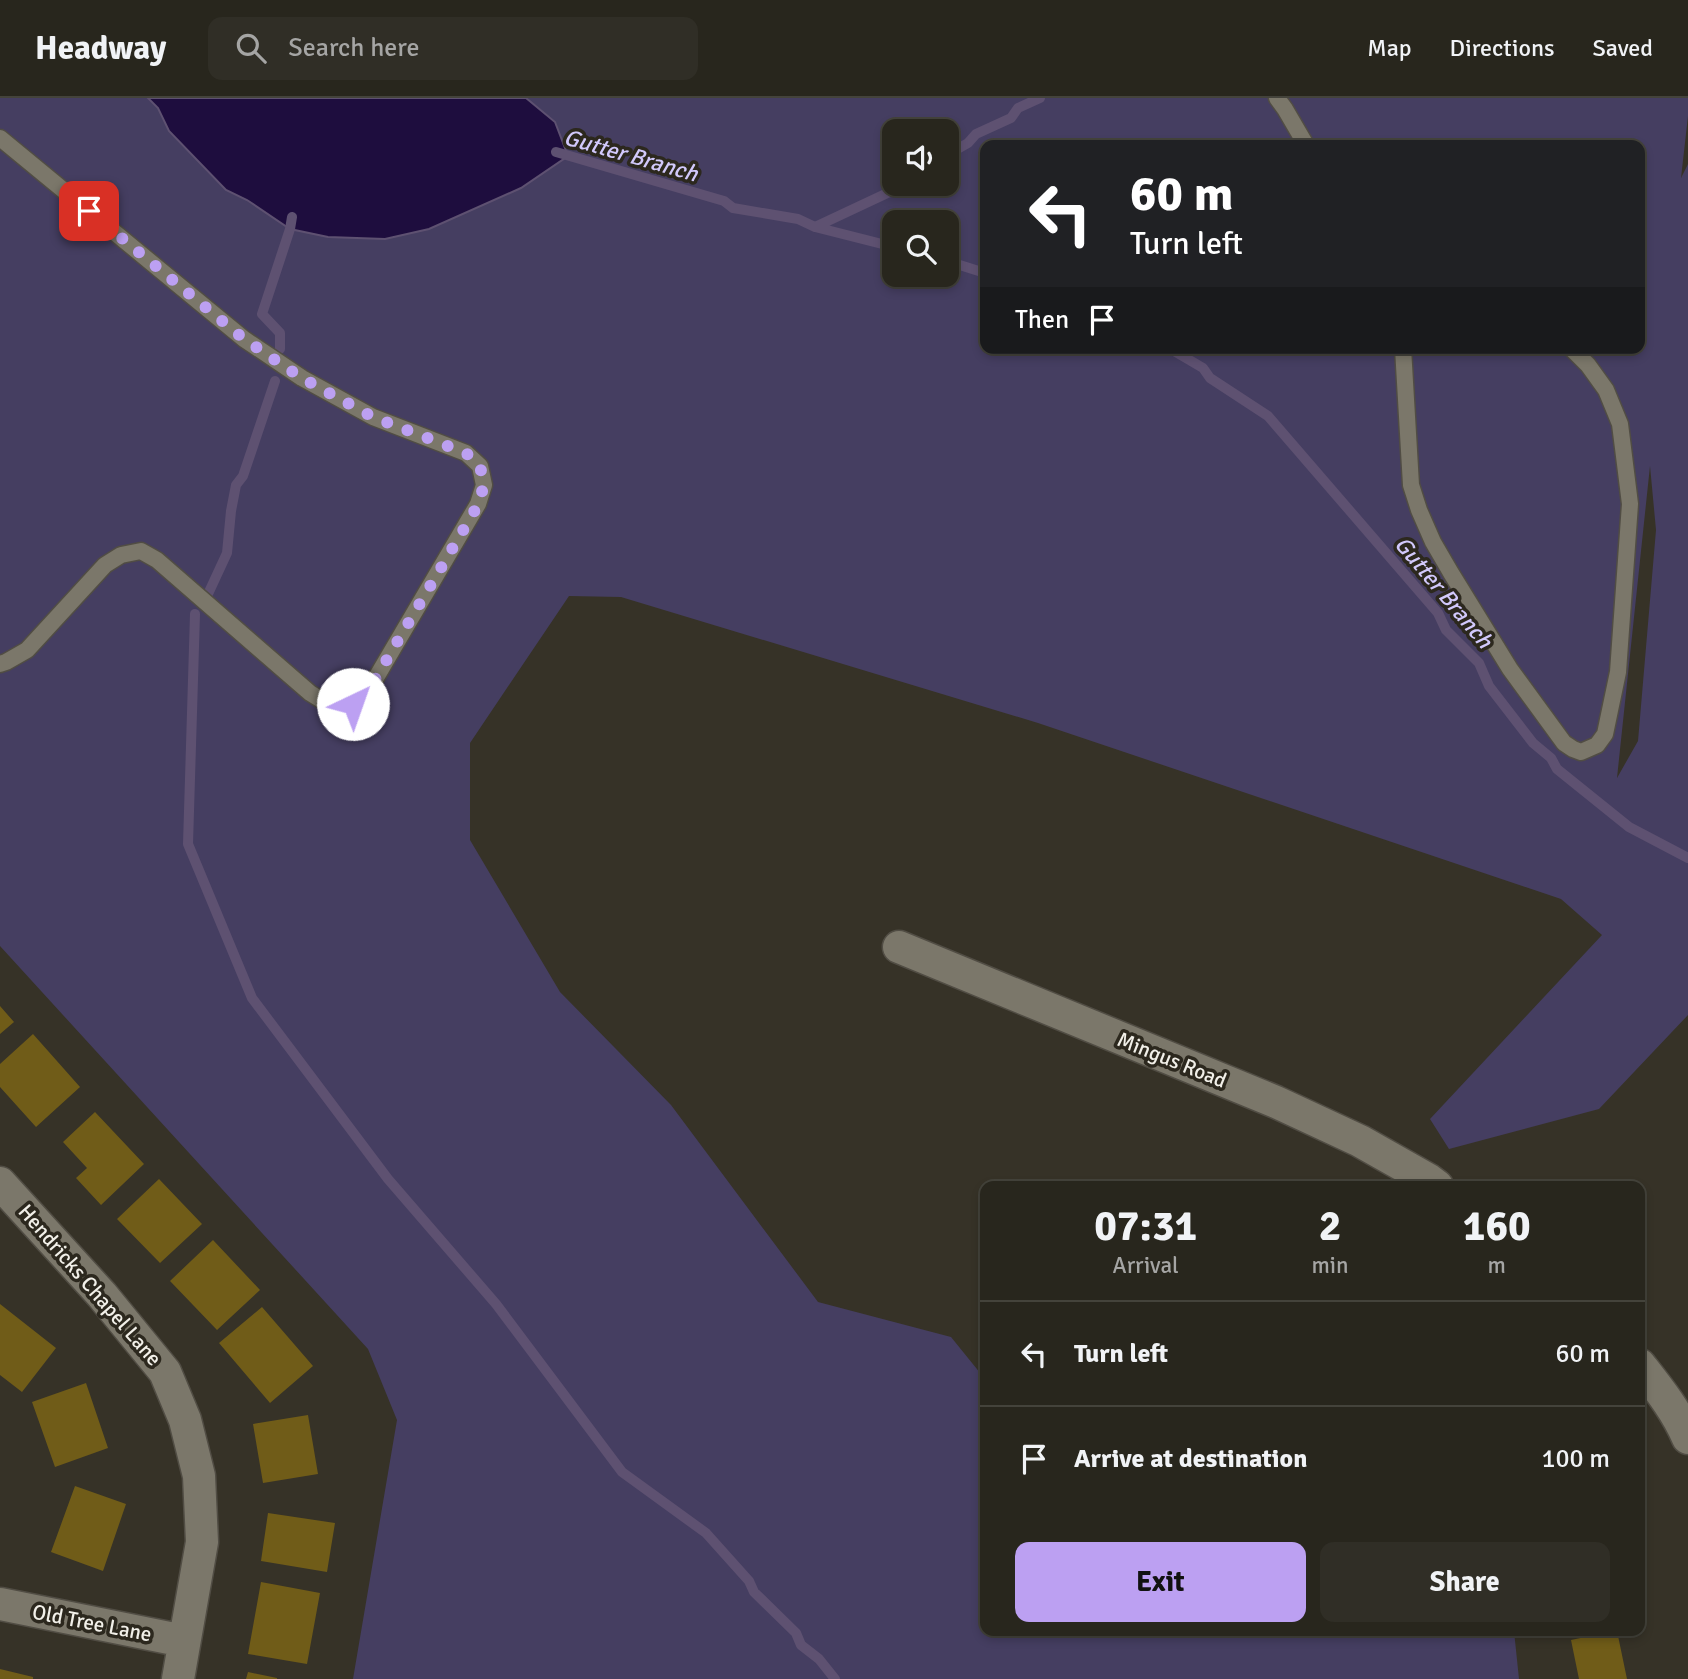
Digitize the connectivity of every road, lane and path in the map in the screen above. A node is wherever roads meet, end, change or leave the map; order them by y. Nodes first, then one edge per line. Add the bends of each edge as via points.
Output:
1 (1277, 98) edge
2 (0, 138) edge
3 (1303, 140) edge
4 (1403, 354) edge
5 (1577, 354) edge
6 (0, 664) edge
7 (899, 947) dead end
8 (1430, 1181) edge
9 (0, 1183) edge
10 (1645, 1371) edge
11 (1688, 1438) edge
12 (0, 1604) edge
13 (184, 1641) junction
14 (178, 1679) edge

1 - 3 lane
2 - 6 lane via 244,339 373,417 466,453 480,466 484,485 478,505 370,688 353,704 331,706 310,693 141,551 121,555 105,565 27,650
4 - 5 lane via 1411,485 1433,542 1510,669 1564,743 1581,752 1597,745 1605,734 1618,671 1630,504 1620,424 1606,390
7 - 8 street, Mingus Road via 1276,1102 1360,1141
9 - 13 street, Hendricks Chapel Lane via 165,1372 185,1420 200,1476 202,1542
10 - 11 street via 1680,1419
12 - 13 street, Old Tree Lane
13 - 14 street, Hendricks Chapel Lane

